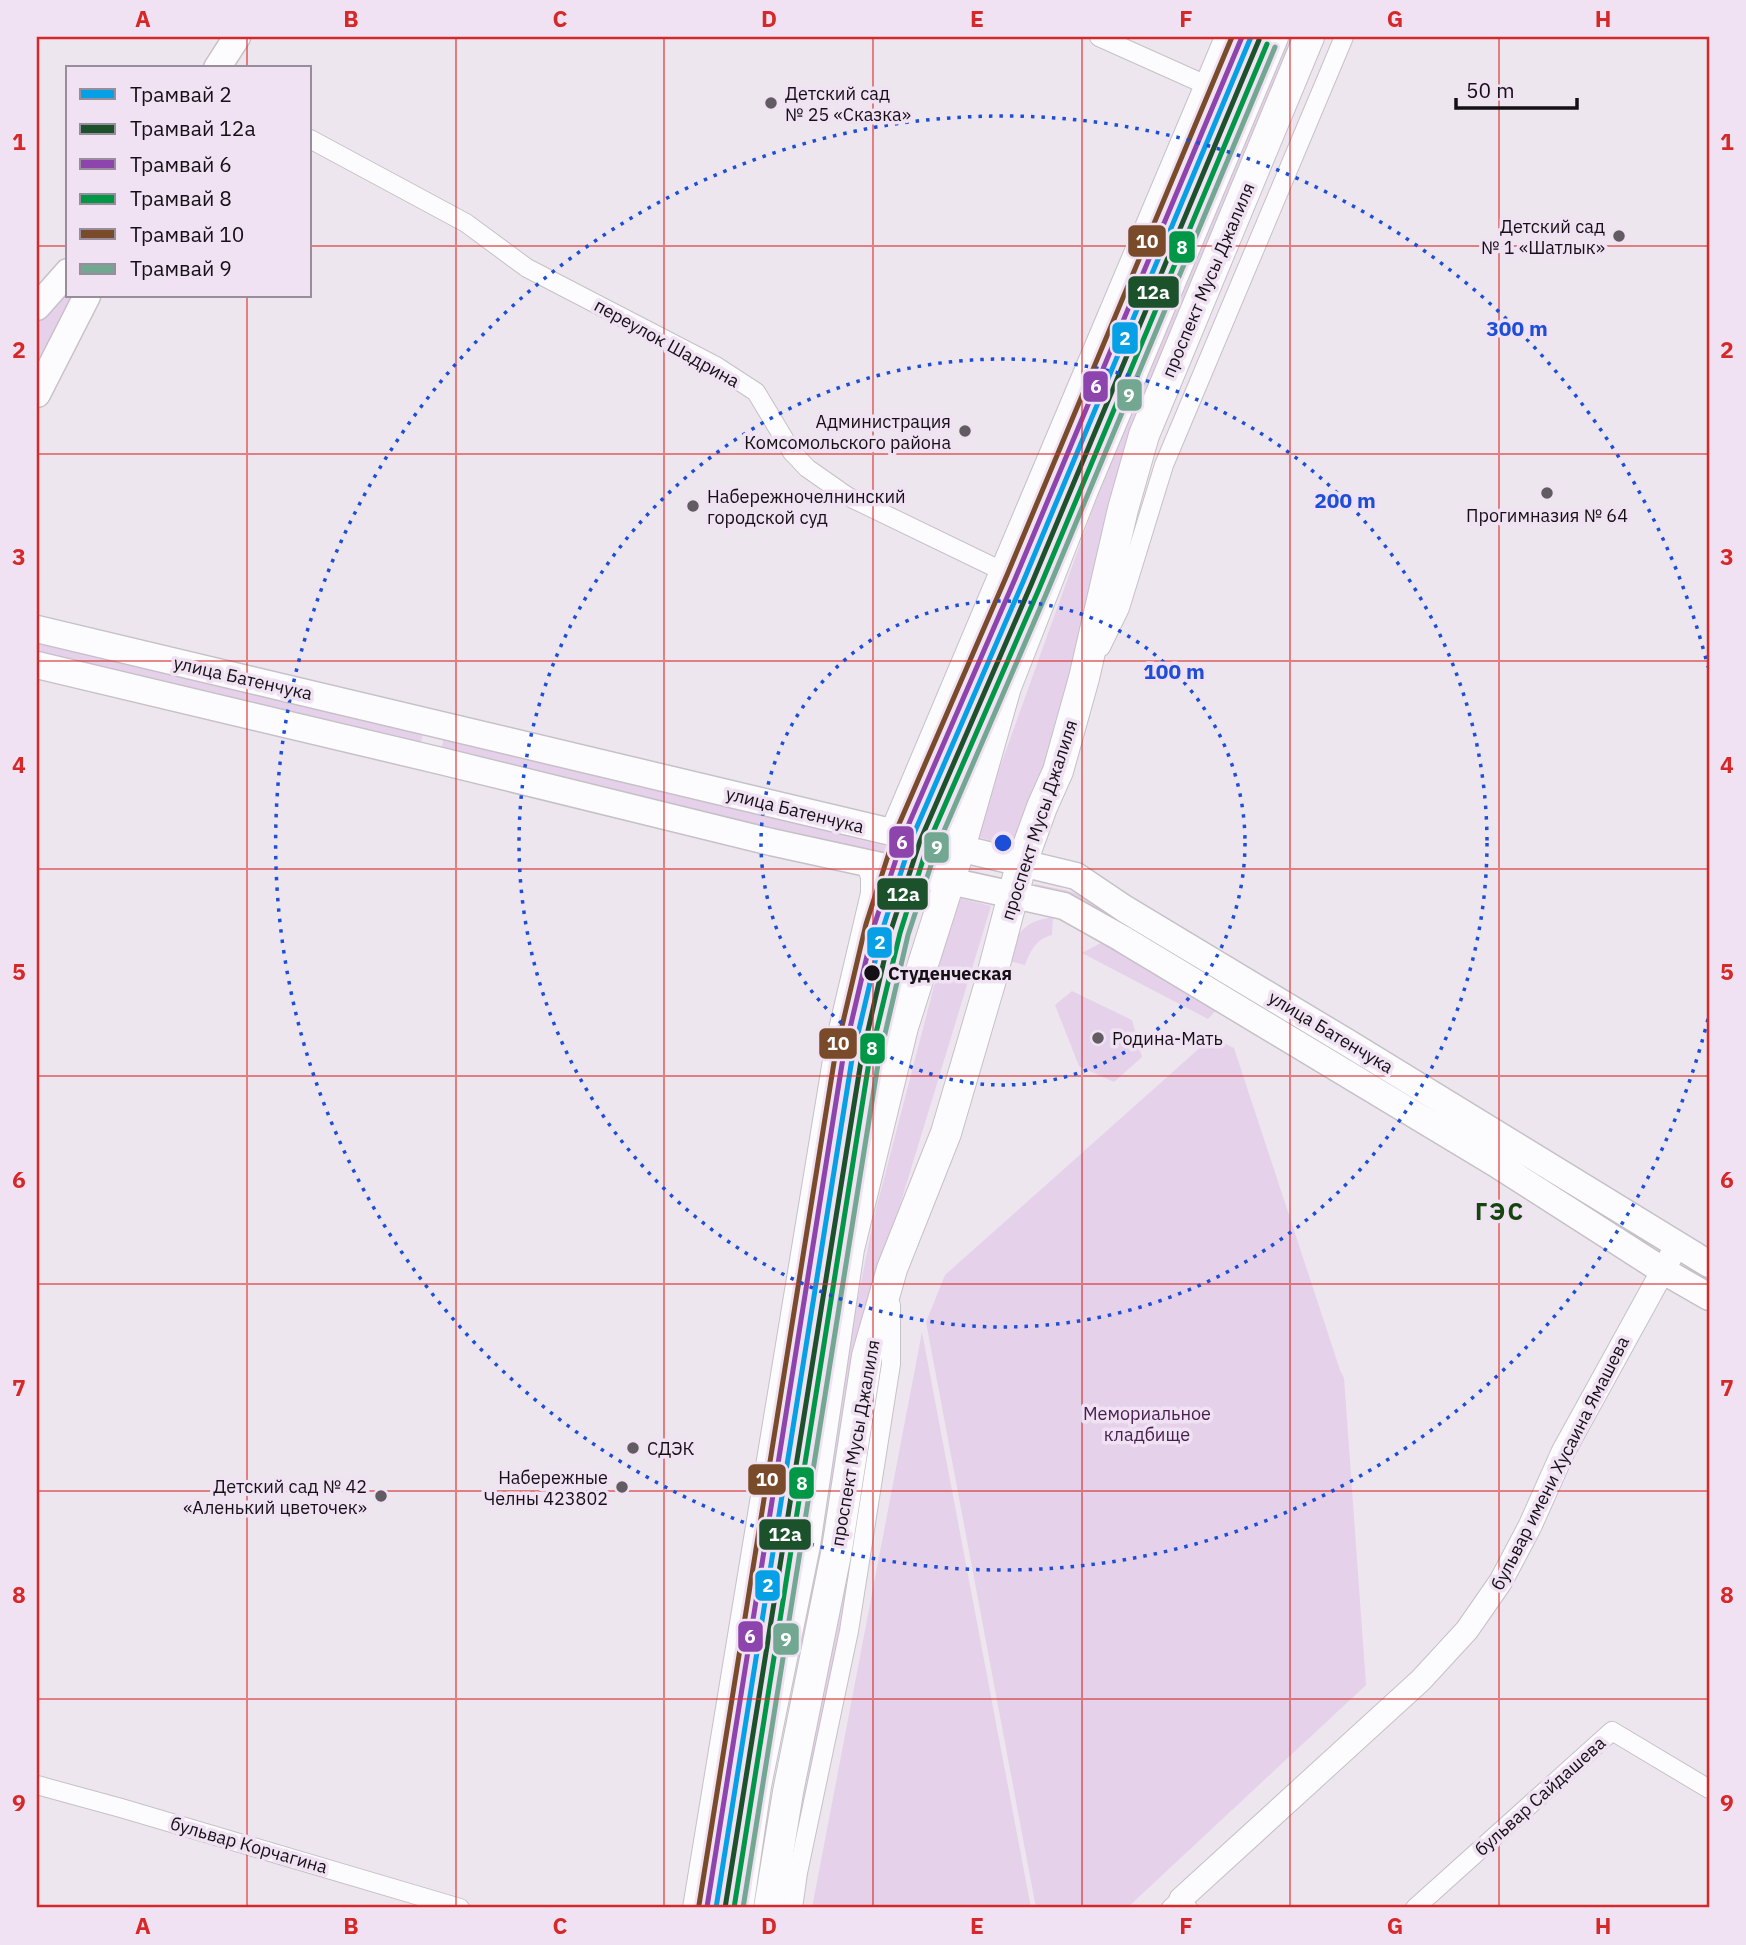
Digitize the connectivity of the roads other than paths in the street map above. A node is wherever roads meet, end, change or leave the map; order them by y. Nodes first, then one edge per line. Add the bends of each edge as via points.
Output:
1 (237, 37) edge
2 (1099, 37) edge
3 (1224, 37) edge
4 (1273, 37) edge
5 (1309, 37) edge
6 (1344, 37) edge
7 (218, 66) edge
8 (1204, 84) junction
9 (312, 140) edge
10 (66, 274) edge
11 (86, 298) edge
12 (37, 307) edge
13 (37, 394) edge
14 (1013, 540) junction
15 (1000, 570) junction
16 (1033, 617) junction
17 (37, 629) edge
18 (37, 666) edge
19 (1084, 678) junction
20 (453, 728) junction
21 (441, 761) junction
22 (889, 832) junction
23 (960, 848) junction
24 (865, 863) junction
25 (1021, 865) junction
26 (949, 880) junction
27 (1012, 894) junction
28 (1348, 1043) junction
29 (1333, 1065) junction
30 (1677, 1245) junction
31 (1709, 1264) edge
32 (892, 1269) junction
33 (1662, 1270) junction
34 (1709, 1297) edge
35 (837, 1336) junction
36 (769, 1440) junction
37 (37, 1785) edge
38 (1709, 1789) edge
39 (1180, 1905) edge
40 (460, 1908) edge
41 (692, 1908) edge
42 (738, 1908) edge
43 (769, 1908) edge
44 (793, 1908) edge
45 (1415, 1908) edge

1 - 7 main road
2 - 8 street
3 - 8 street
4 - 16 main road, проспект Мусы Джалиля
5 - 19 main road, проспект Мусы Джалиля via 1144,435
6 - 19 street via 1164,465 1120,608
8 - 14 street
9 - 15 street, переулок Шадрина via 466,222 527,268 716,366 757,392 792,452 807,468 847,496
10 - 12 main road
11 - 13 main road
14 - 15 street
14 - 16 street
15 - 22 street
16 - 23 main road, проспект Мусы Джалиля via 1006,687
17 - 20 main road, улица Батенчука
18 - 21 main road, улица Батенчука
19 - 25 main road, проспект Мусы Джалиля via 1058,771
20 - 21 main road via 439,730 432,738
20 - 22 main road, улица Батенчука
21 - 24 main road, улица Батенчука
22 - 23 main road, улица Батенчука
23 - 25 main road, улица Батенчука
23 - 26 main road, проспект Мусы Джалиля
24 - 26 main road, улица Батенчука
24 - 36 street via 870,893 835,1042
25 - 27 main road, проспект Мусы Джалиля
25 - 28 main road, улица Батенчука via 1076,876
26 - 27 main road, улица Батенчука
26 - 35 main road, проспект Мусы Джалиля via 900,1040 849,1249
27 - 29 main road, улица Батенчука via 1082,915
27 - 32 main road, проспект Мусы Джалиля via 946,1133
28 - 29 main road via 1354,1058 1348,1064
28 - 30 main road, улица Батенчука
29 - 33 main road, улица Батенчука
30 - 31 main road, улица Батенчука
30 - 33 street, бульвар имени Хусаина Ямашева
32 - 43 main road, проспект Мусы Джалиля via 867,1356 837,1549
32 - 44 street via 891,1364 849,1631
33 - 34 main road, улица Батенчука
33 - 39 street, бульвар имени Хусаина Ямашева via 1563,1452 1501,1581 1467,1630 1421,1681
35 - 36 street
35 - 42 main road, проспект Мусы Джалиля via 805,1545
36 - 41 street
37 - 40 street, бульвар Корчагина
38 - 45 street, бульвар Сайдашева via 1612,1731

